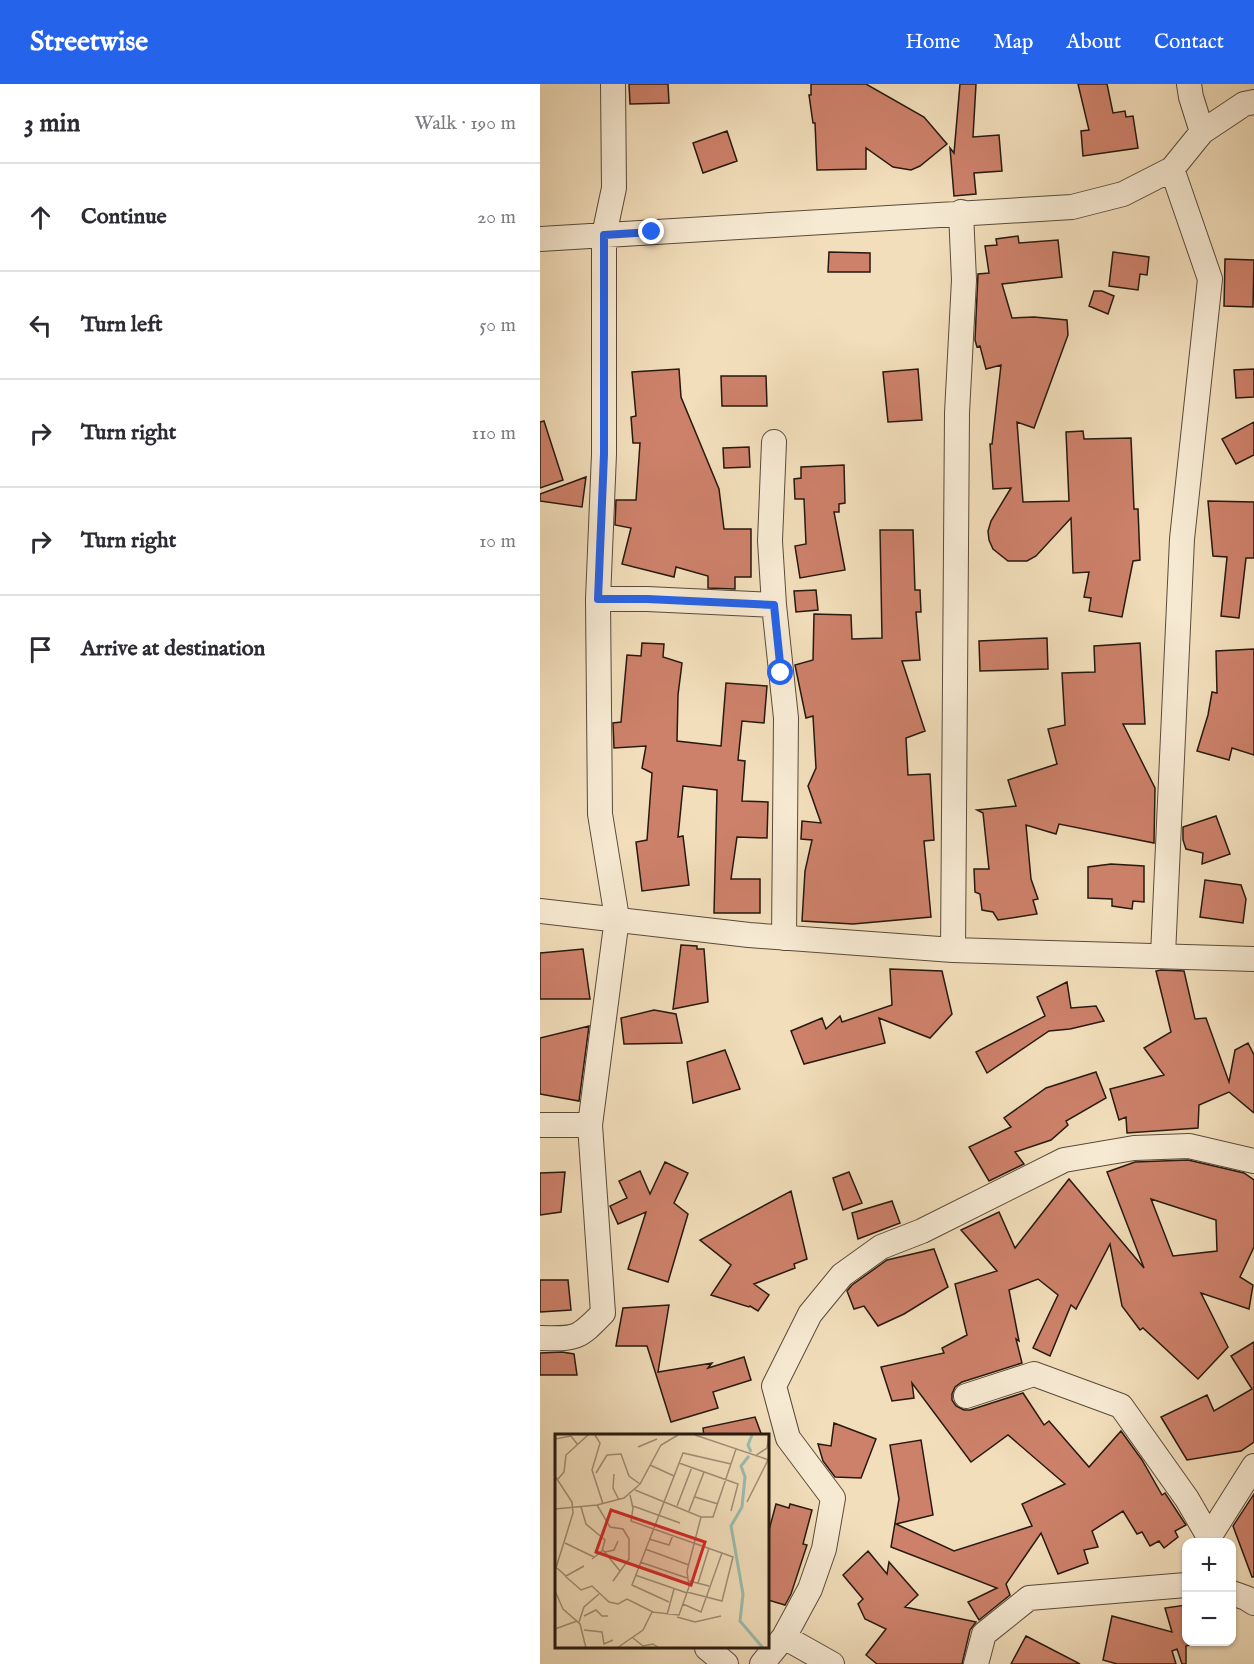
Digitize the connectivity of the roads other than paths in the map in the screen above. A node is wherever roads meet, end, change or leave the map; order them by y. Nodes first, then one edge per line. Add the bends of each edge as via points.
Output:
1 (613, 84) edge
2 (1189, 84) edge
3 (1254, 102) edge
4 (1202, 132) junction
5 (1172, 169) junction
6 (961, 212) junction
7 (604, 235) junction
8 (540, 239) edge
9 (774, 442) dead end
10 (598, 599) junction
11 (774, 605) junction
12 (540, 911) edge
13 (617, 918) junction
14 (784, 938) junction
15 (953, 950) junction
16 (1163, 955) junction
17 (1254, 959) edge
18 (540, 1125) edge
19 (590, 1125) junction
20 (1254, 1161) edge
21 (540, 1338) edge
22 (966, 1396) dead end
23 (1254, 1466) edge
24 (1206, 1538) edge
25 (1208, 1538) edge
26 (1182, 1582) edge
27 (1236, 1594) edge
28 (1254, 1603) edge
29 (784, 1637) junction
30 (709, 1649) edge
31 (726, 1664) edge
32 (762, 1664) edge
33 (832, 1664) edge
34 (976, 1664) edge

1 - 7 street via 615,188
2 - 4 street
3 - 4 street via 1244,104
4 - 5 street
5 - 6 street via 1123,194 1072,207
5 - 16 street via 1210,279 1182,539
6 - 7 street
6 - 15 street via 964,280 957,413
7 - 8 street
7 - 10 street via 604,454
9 - 11 street via 770,541
10 - 11 street
10 - 13 street via 600,814
11 - 14 street via 786,718
12 - 13 street
13 - 14 street
13 - 19 street
14 - 15 street
15 - 16 street
16 - 17 street
18 - 19 street
19 - 21 street via 603,1312 587,1330 570,1339
20 - 29 street via 1189,1146 1134,1148 1064,1160 922,1231 881,1246 842,1275 810,1314 774,1386 788,1438 833,1498 814,1579
22 - 24 street via 1034,1374 1121,1406 1187,1499
23 - 25 street
26 - 34 street via 1029,1598 984,1634
27 - 28 street
29 - 32 street
29 - 33 street
30 - 31 street

